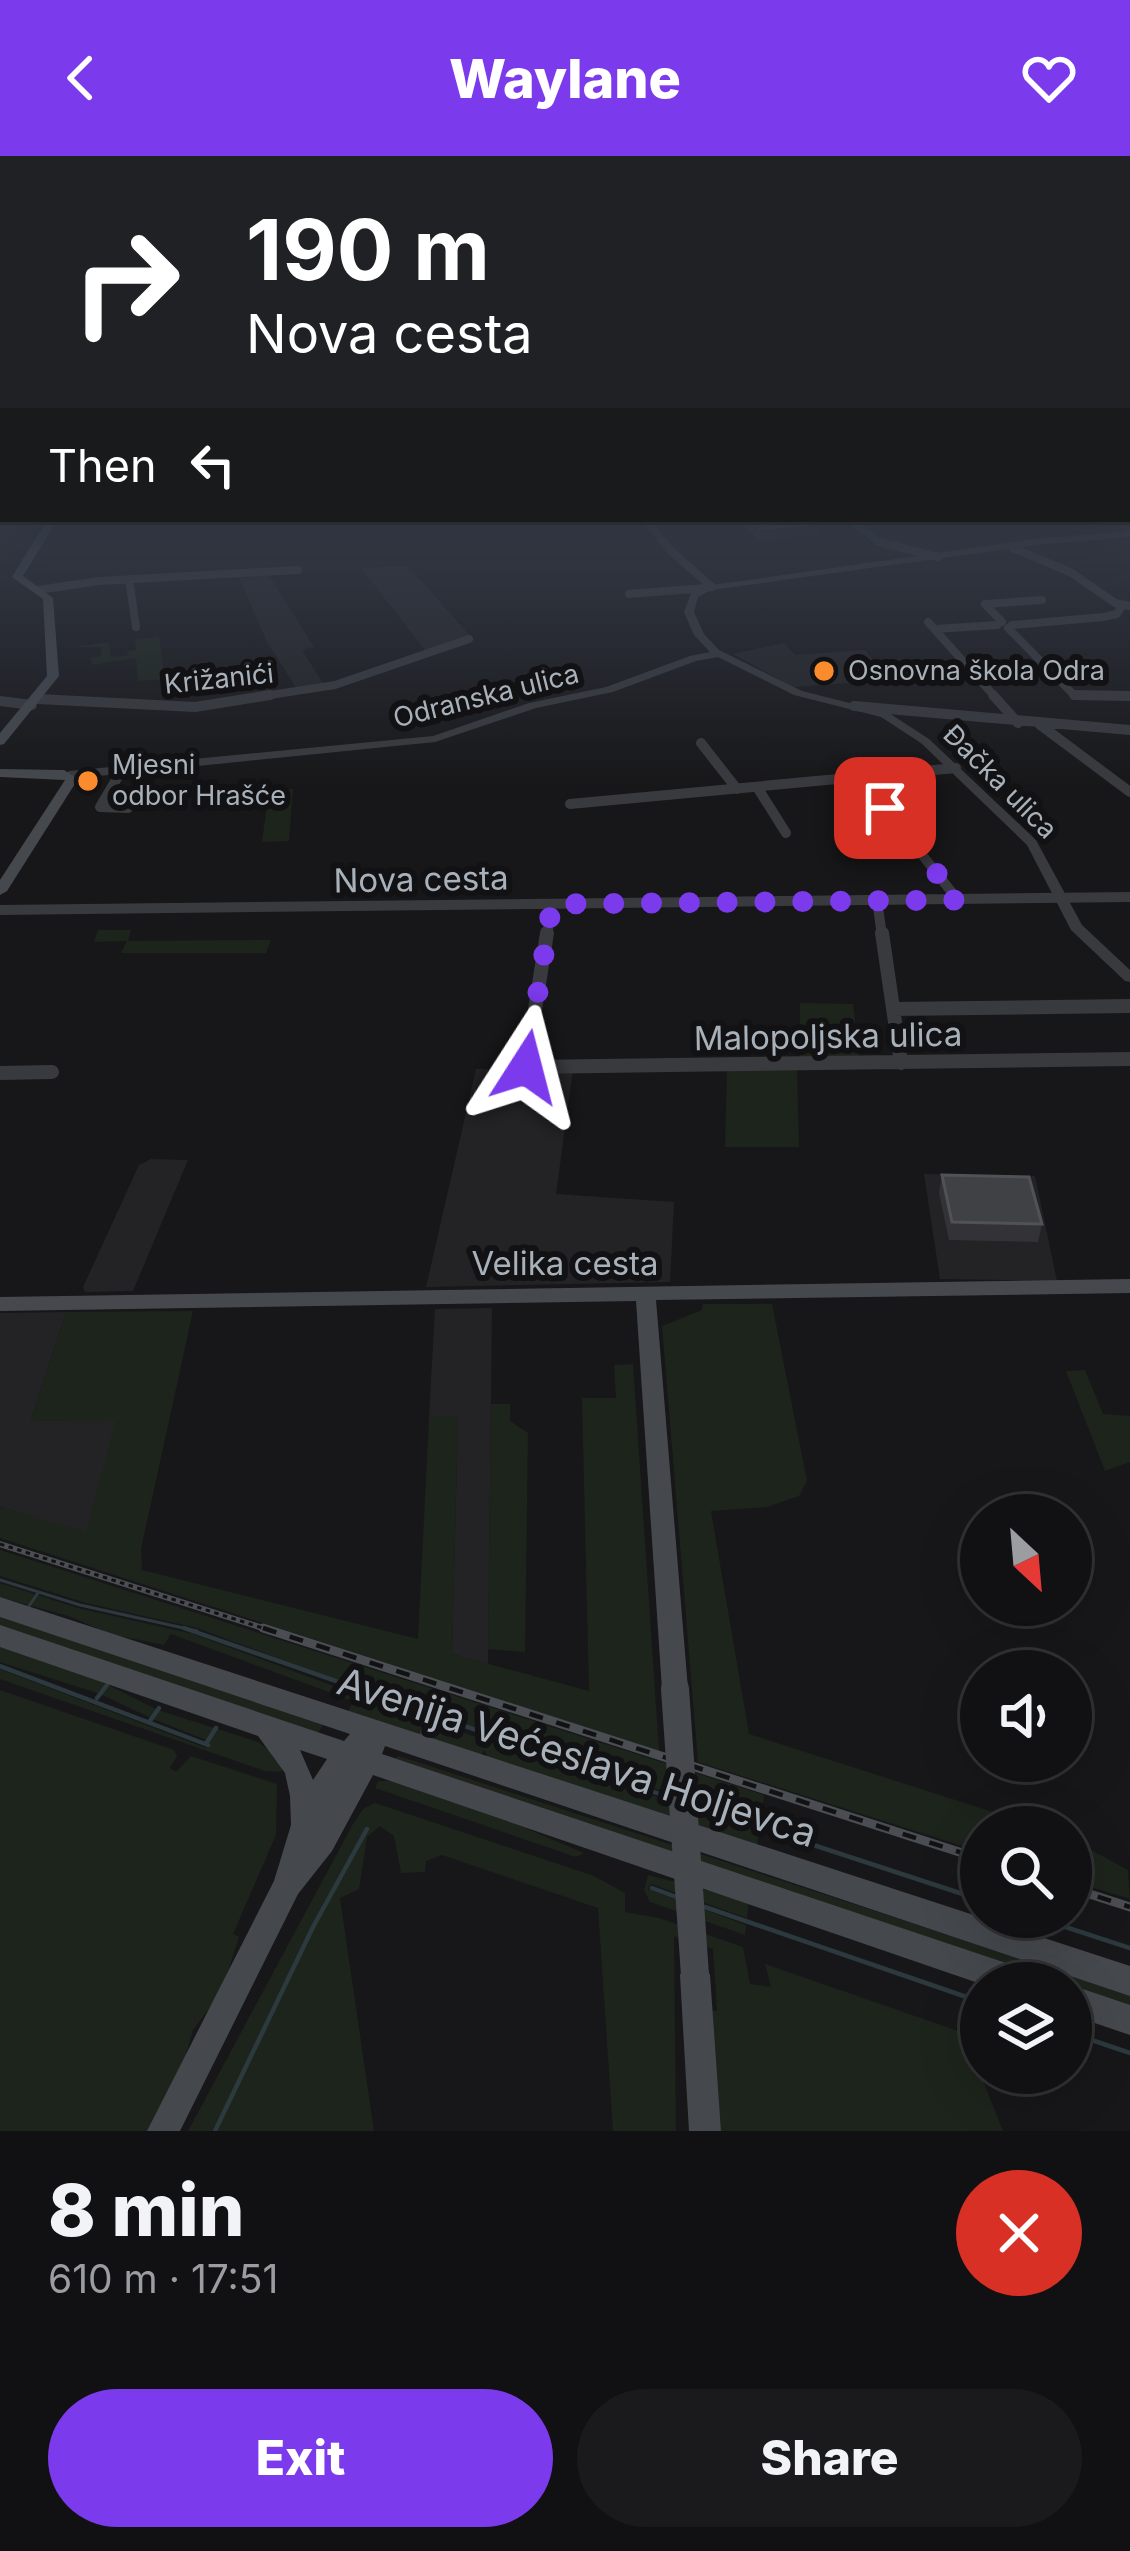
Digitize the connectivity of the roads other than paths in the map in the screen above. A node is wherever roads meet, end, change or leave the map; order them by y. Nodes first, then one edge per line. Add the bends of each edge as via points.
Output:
1 (49, 604) edge
2 (133, 604) edge
3 (691, 604) edge
4 (985, 604) edge
5 (1126, 606) edge
6 (1004, 625) junction
7 (136, 627) dead end
8 (470, 640) dead end
9 (709, 652) junction
10 (1130, 696) edge
11 (0, 701) edge
12 (35, 702) junction
13 (893, 715) junction
14 (1018, 723) junction
15 (1039, 724) junction
16 (1130, 730) edge
17 (0, 741) edge
18 (700, 743) dead end
19 (123, 768) junction
20 (956, 768) junction
21 (0, 773) edge
22 (69, 776) junction
23 (861, 778) junction
24 (757, 788) junction
25 (737, 789) junction
26 (1130, 792) edge
27 (570, 804) dead end
28 (128, 808) dead end
29 (786, 833) dead end
30 (0, 891) edge
31 (1130, 897) edge
32 (1063, 898) junction
33 (877, 900) junction
34 (958, 900) junction
35 (552, 904) junction
36 (0, 910) edge
37 (1130, 978) edge
38 (1130, 1006) edge
39 (893, 1009) junction
40 (1130, 1059) edge
41 (901, 1063) junction
42 (52, 1072) dead end
43 (0, 1073) edge
44 (1130, 1286) edge
45 (646, 1296) junction
46 (0, 1304) edge
47 (0, 1607) edge
48 (0, 1636) edge
49 (266, 1726) junction
50 (376, 1731) junction
51 (357, 1758) junction
52 (303, 1833) junction
53 (288, 1884) junction
54 (960, 1962) edge
55 (1130, 1982) edge
56 (1092, 2007) edge
57 (1130, 2020) edge
58 (163, 2131) edge
59 (705, 2131) edge

1 - 12 main road via 55,664
2 - 7 street
3 - 9 street
4 - 6 street
5 - 6 street via 1117,614
6 - 10 street via 1075,696
6 - 14 street via 932,626
8 - 12 street, Križanići via 335,685 211,705
9 - 13 street, Đačka ulica via 798,693
9 - 19 street, Odranska ulica via 435,739
11 - 12 street, Križanići
12 - 17 main road
13 - 14 street
13 - 20 street, Đačka ulica
14 - 15 street
15 - 16 street
15 - 26 street
18 - 25 street
19 - 22 street, Odranska ulica
19 - 28 street via 100,806
20 - 23 street
20 - 32 street, Đačka ulica via 1032,843
21 - 22 main road
22 - 30 main road
23 - 24 street
23 - 34 street
24 - 25 street
24 - 29 street
25 - 27 street
31 - 32 street, Nova cesta
32 - 34 street, Nova cesta
32 - 37 street, Đačka ulica via 1082,934
33 - 34 street, Nova cesta
33 - 35 street, Nova cesta
33 - 39 street
35 - 36 street, Nova cesta
35 - 41 street, Malopoljska ulica via 526,1067
38 - 39 street
39 - 41 street
40 - 41 street, Malopoljska ulica
42 - 43 street
44 - 45 main road, Velika cesta
45 - 46 main road, Velika cesta
45 - 59 main road, bridge
47 - 50 main road, Avenija Većeslava Holjevca
48 - 49 main road, Avenija Većeslava Holjevca
49 - 51 main road, Avenija Većeslava Holjevca
49 - 52 main road via 301,1778
50 - 51 main road
50 - 55 main road, Avenija Većeslava Holjevca
51 - 52 main road
51 - 53 main road via 322,1842
51 - 54 main road, Avenija Većeslava Holjevca
52 - 53 main road
53 - 58 main road
56 - 57 main road

